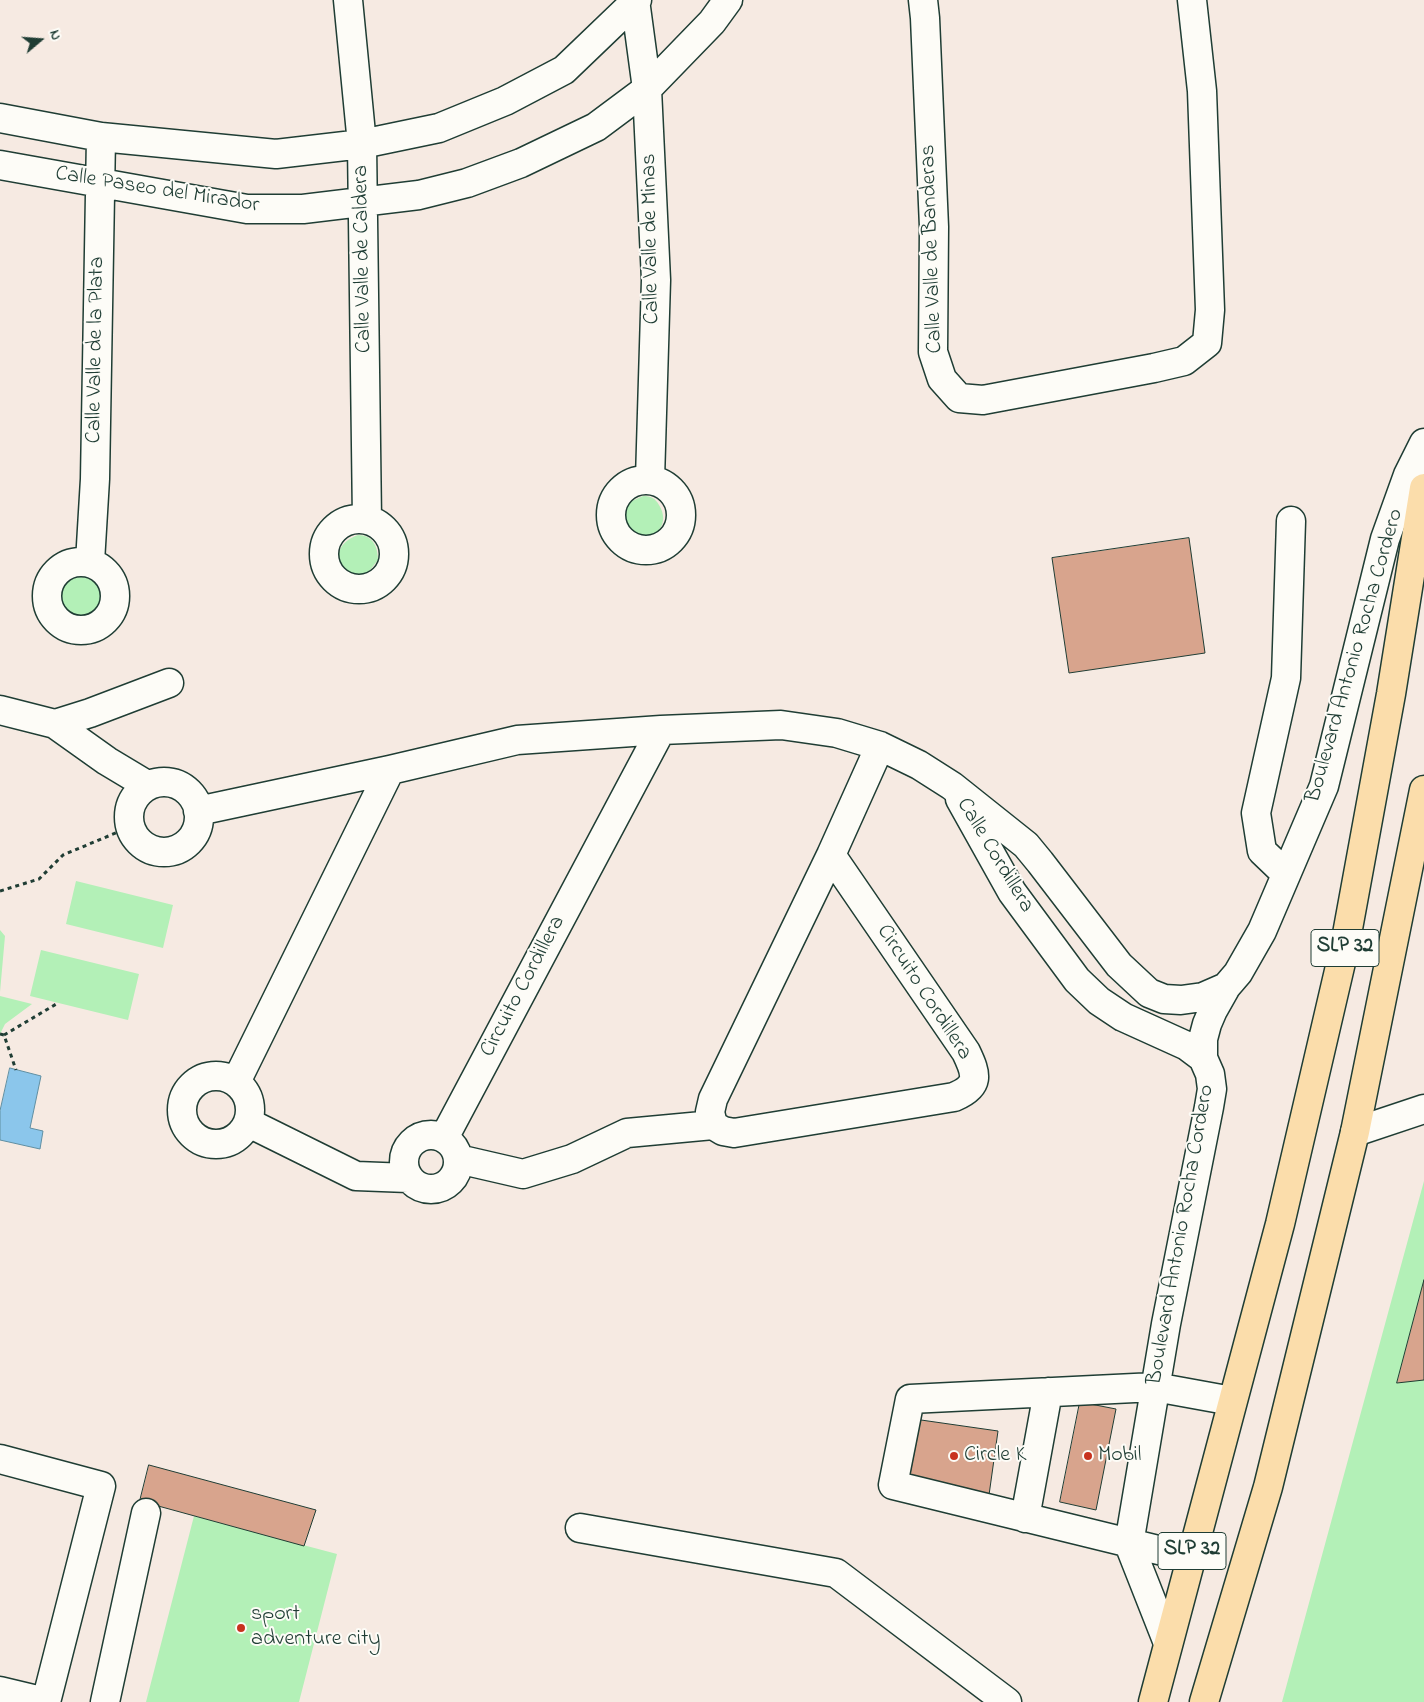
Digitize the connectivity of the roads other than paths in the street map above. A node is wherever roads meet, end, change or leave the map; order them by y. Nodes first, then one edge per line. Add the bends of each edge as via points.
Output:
1 (348, 0) edge
2 (636, 0) edge
3 (728, 0) edge
4 (923, 0) edge
5 (1192, 0) edge
6 (647, 89) junction
7 (0, 118) edge
8 (101, 137) junction
9 (362, 144) junction
10 (0, 164) edge
11 (100, 183) junction
12 (364, 202) junction
13 (1424, 443) edge
14 (650, 480) dead end
15 (1424, 488) edge
16 (366, 520) dead end
17 (1291, 521) dead end
18 (90, 562) dead end
19 (169, 682) dead end
20 (0, 710) edge
21 (55, 724) junction
22 (661, 730) junction
23 (880, 746) junction
24 (106, 761) junction
25 (390, 770) junction
26 (147, 786) junction
27 (952, 786) junction
28 (1424, 790) edge
29 (198, 811) junction
30 (129, 822) junction
31 (1421, 836) edge
32 (831, 855) junction
33 (1286, 874) junction
34 (1226, 987) junction
35 (1203, 1058) junction
36 (236, 1082) junction
37 (1424, 1109) edge
38 (249, 1123) junction
39 (713, 1125) junction
40 (1355, 1132) junction
41 (451, 1149) junction
42 (408, 1178) junction
43 (1155, 1387) junction
44 (1048, 1392) junction
45 (1232, 1401) junction
46 (0, 1459) edge
47 (146, 1513) dead end
48 (1025, 1518) junction
49 (580, 1528) dead end
50 (1129, 1544) junction
51 (1191, 1558) junction
52 (1168, 1643) junction
53 (0, 1691) edge
54 (105, 1702) edge
55 (1008, 1702) edge
56 (1153, 1702) edge
57 (1204, 1702) edge

1 - 9 street, Calle Valle de Caldera
2 - 6 street, Calle Valle de Minas
2 - 9 street, Calle Paseo del Mirador via 564,70 505,101 439,128
3 - 6 street, Calle Paseo del Mirador via 712,22
4 - 5 street, Calle Valle de Banderas via 934,227 933,352 942,379 959,398 983,400 1184,361 1207,343 1210,310 1202,91
6 - 12 street, Calle Paseo del Mirador via 596,127 521,163 467,184 419,195
6 - 14 street, Calle Valle de Minas via 656,280
7 - 8 street, Calle Paseo del Mirador
8 - 9 street, Calle Paseo del Mirador via 276,154
8 - 11 street, Calle Valle de la Plata
9 - 12 street, Calle Valle de Caldera
10 - 11 street, Calle Paseo del Mirador
11 - 12 street, Calle Paseo del Mirador via 247,209 303,209
11 - 18 street, Calle Valle de la Plata via 95,478
12 - 16 street, Calle Valle de Caldera
13 - 33 street, Boulevard Antonio Rocha Cordero via 1408,475 1385,539 1324,786
15 - 45 highway, SLP 32 via 1391,694 1345,945 1280,1224
17 - 33 street via 1286,678 1256,813 1262,851
19 - 21 street
20 - 21 street
21 - 24 street
22 - 23 street via 781,725 836,733
22 - 25 street via 517,740
22 - 41 street, Circuito Cordillera
23 - 27 street
23 - 32 street
24 - 26 street
24 - 30 street
25 - 29 street
25 - 36 street
26 - 29 street via 157,782 179,785 188,791
26 - 30 street via 137,793 131,804
27 - 34 street, Calle Cordillera via 1026,845 1118,964 1149,993 1164,999 1181,1000 1203,997
27 - 35 street, Calle Cordillera via 1012,892 1077,980 1099,1001 1123,1017 1187,1046
28 - 31 highway, SLP 32
29 - 30 street via 196,832 180,848 169,852 145,847 136,838
31 - 40 highway, SLP 32
32 - 39 street via 712,1099
32 - 39 street, Circuito Cordillera via 966,1052 975,1077 972,1086 954,1097 734,1133
33 - 34 street, Boulevard Antonio Rocha Cordero via 1262,931 1238,973
34 - 35 street, Boulevard Antonio Rocha Cordero via 1207,1024
35 - 43 street, Boulevard Antonio Rocha Cordero via 1212,1089
36 - 38 street via 250,1100
36 - 38 street via 214,1076 193,1084 182,1103 185,1126 201,1141 212,1145 234,1140
37 - 40 street
38 - 42 street, Circuito Cordillera via 356,1176
39 - 41 street, Circuito Cordillera via 628,1133 572,1159 523,1174
40 - 57 highway, SLP 32 via 1268,1487
41 - 42 street, Circuito Cordillera via 454,1176 449,1183 441,1188 424,1188
41 - 42 street, Circuito Cordillera via 436,1135 418,1138 406,1150 404,1169
43 - 44 street
43 - 45 street
43 - 50 street, Boulevard Antonio Rocha Cordero
44 - 48 street
44 - 48 street via 910,1399 892,1484
45 - 51 highway, SLP 32
46 - 53 street via 101,1486 46,1702
47 - 54 street
48 - 50 street
49 - 55 street via 836,1573
50 - 51 street
50 - 52 street
51 - 52 highway, SLP 32
52 - 56 highway, SLP 32

